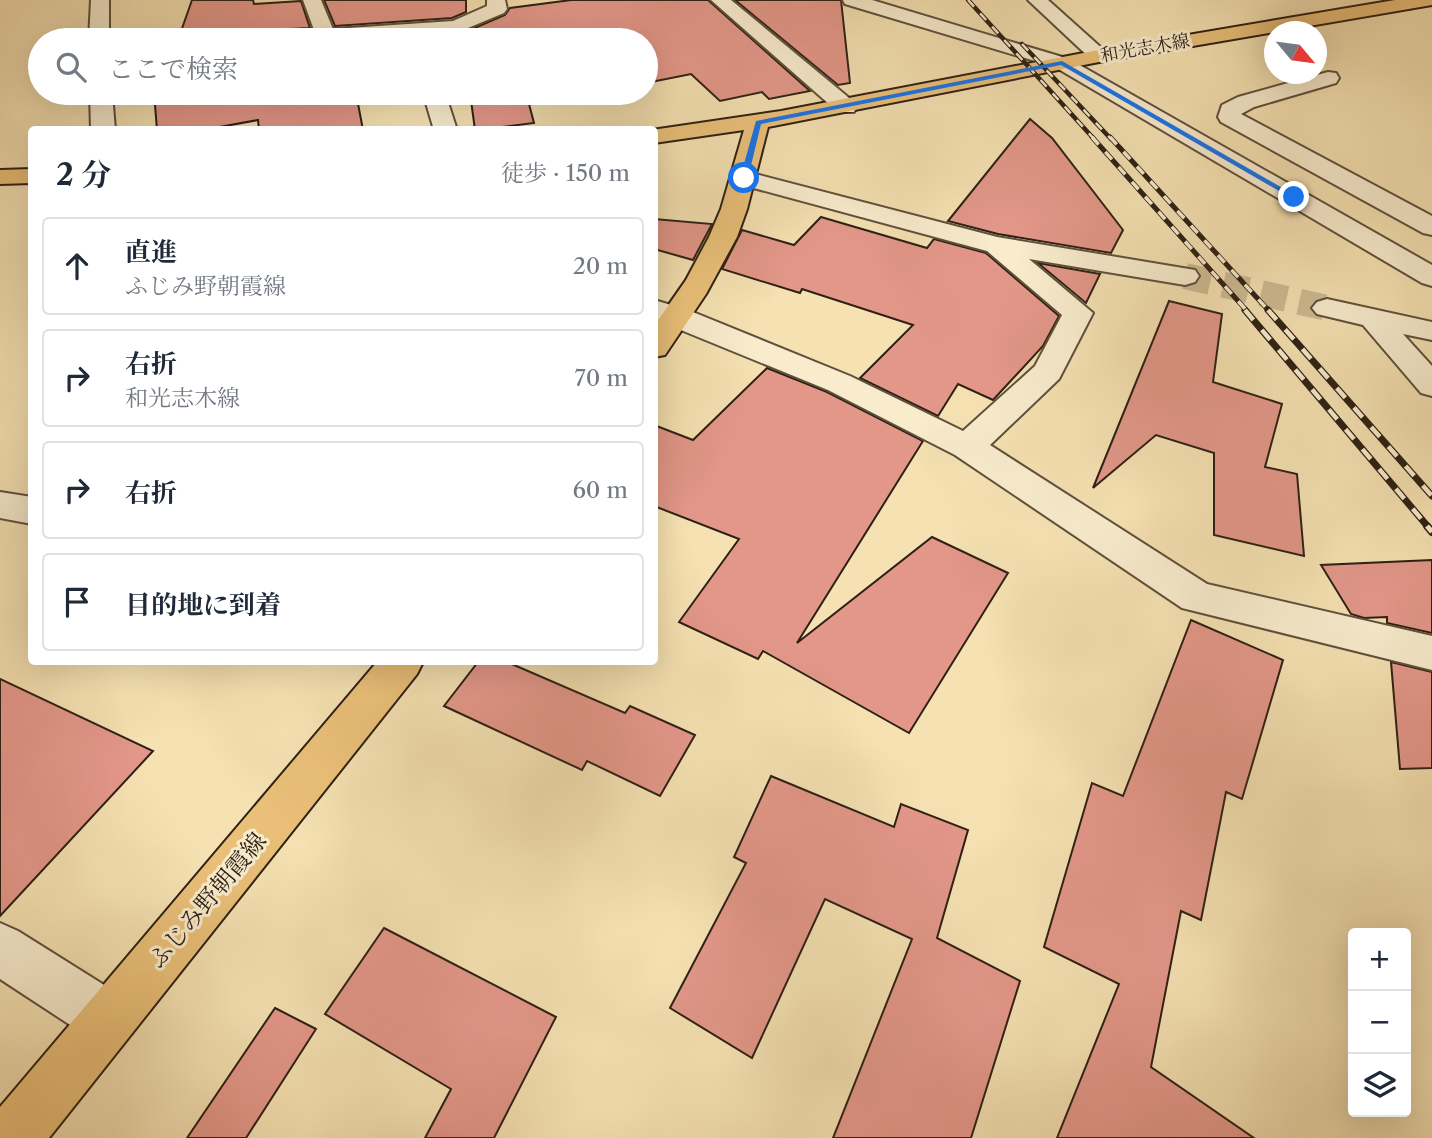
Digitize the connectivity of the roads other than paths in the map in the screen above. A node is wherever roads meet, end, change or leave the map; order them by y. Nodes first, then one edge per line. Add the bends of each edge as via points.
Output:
1 (100, 0) edge
2 (312, 0) edge
3 (496, 0) edge
4 (720, 0) edge
5 (852, 0) edge
6 (921, 0) edge
7 (1037, 0) edge
8 (1423, 0) edge
9 (99, 28) edge
10 (323, 28) edge
11 (451, 28) edge
12 (942, 28) junction
13 (1099, 55) junction
14 (1062, 63) junction
15 (1328, 78) dead end
16 (102, 105) edge
17 (438, 105) edge
18 (846, 107) junction
19 (758, 122) junction
20 (103, 126) edge
21 (445, 126) edge
22 (658, 135) edge
23 (28, 176) edge
24 (0, 177) edge
25 (744, 178) junction
26 (1432, 227) edge
27 (996, 245) junction
28 (1185, 276) tunnel mouth
29 (1432, 276) edge
30 (1327, 308) tunnel mouth
31 (666, 312) edge
32 (1373, 318) junction
33 (1432, 331) edge
34 (658, 336) edge
35 (1432, 386) edge
36 (967, 447) junction
37 (0, 505) edge
38 (28, 510) edge
39 (1432, 653) edge
40 (400, 665) edge
41 (0, 949) edge
42 (109, 1019) junction
43 (12, 1138) edge

1 - 9 street
2 - 10 street
3 - 11 street via 497,9
4 - 18 street
5 - 12 street
6 - 12 street
7 - 13 street
8 - 13 main road, 和光志木線
12 - 14 street
13 - 14 main road, 和光志木線
14 - 18 main road, 和光志木線
14 - 29 street
15 - 26 street via 1246,102 1230,110 1229,117
16 - 20 street
17 - 21 street
18 - 19 main road, 和光志木線
19 - 22 main road, 和光志木線
19 - 25 main road
23 - 24 main road
25 - 27 street
25 - 31 main road via 724,236
27 - 28 street
27 - 36 street via 1078,313 1048,372
30 - 32 street
31 - 34 main road
31 - 36 street via 839,383
32 - 33 street
32 - 35 street
36 - 39 street via 1196,597
37 - 38 street
40 - 42 main road, ふじみ野朝霞線
41 - 42 street
42 - 43 main road, ふじみ野朝霞線

